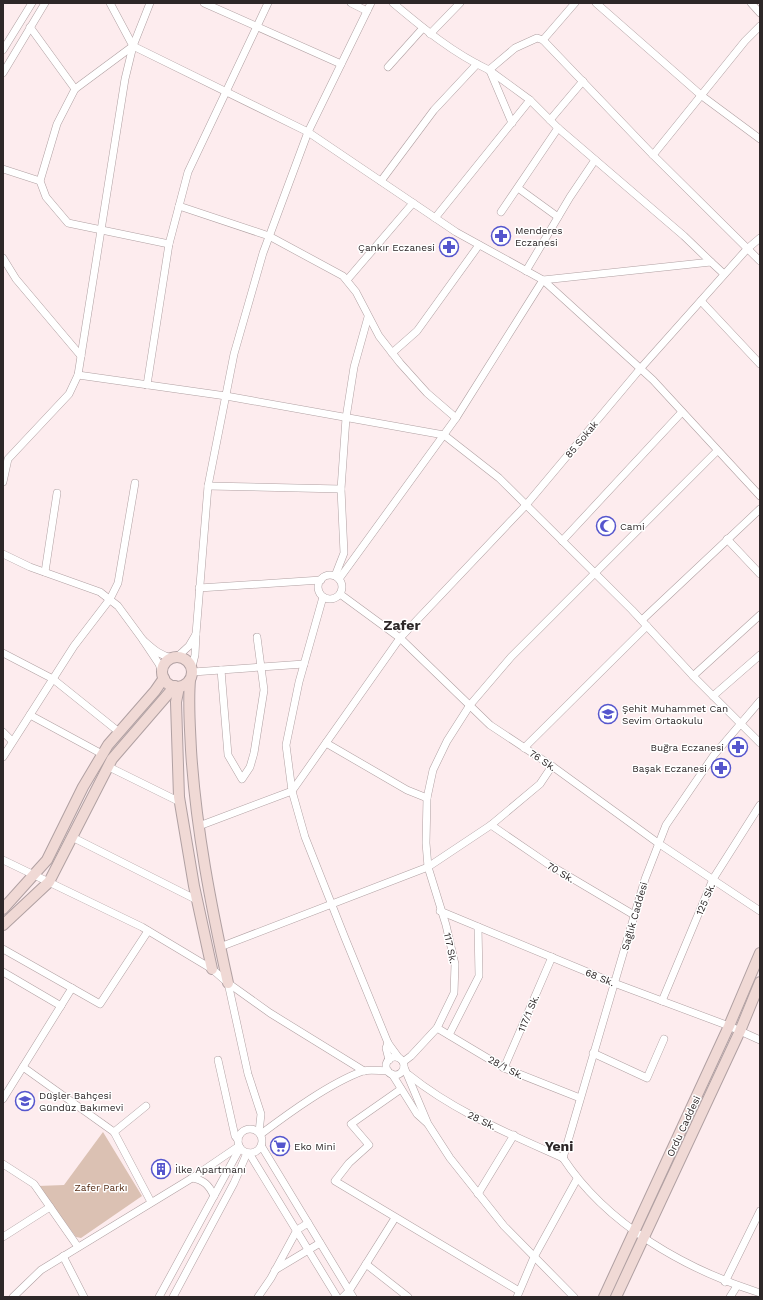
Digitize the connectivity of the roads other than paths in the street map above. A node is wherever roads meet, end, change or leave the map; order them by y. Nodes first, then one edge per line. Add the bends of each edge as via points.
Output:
1 (32, 3) edge
2 (45, 3) edge
3 (110, 3) edge
4 (150, 3) edge
5 (204, 3) edge
6 (268, 3) edge
7 (351, 3) edge
8 (371, 3) edge
9 (460, 3) edge
10 (575, 3) edge
11 (596, 3) edge
12 (751, 3) edge
13 (395, 4) edge
14 (367, 12) junction
15 (760, 13) edge
16 (760, 26) edge
17 (30, 27) junction
18 (257, 27) junction
19 (423, 28) junction
20 (430, 34) junction
21 (543, 40) junction
22 (133, 46) junction
23 (3, 50) edge
24 (341, 64) junction
25 (477, 64) junction
26 (388, 67) dead end
27 (489, 70) junction
28 (3, 73) edge
29 (583, 81) junction
30 (75, 89) junction
31 (226, 91) junction
32 (702, 96) junction
33 (530, 100) junction
34 (550, 120) junction
35 (512, 123) junction
36 (558, 128) junction
37 (308, 132) junction
38 (760, 139) edge
39 (653, 155) junction
40 (595, 160) junction
41 (3, 169) edge
42 (40, 180) junction
43 (381, 182) junction
44 (518, 188) junction
45 (413, 203) junction
46 (179, 206) junction
47 (501, 212) dead end
48 (558, 217) junction
49 (435, 218) junction
50 (101, 229) junction
51 (269, 236) junction
52 (760, 238) edge
53 (170, 244) junction
54 (479, 245) junction
55 (747, 249) junction
56 (3, 258) edge
57 (760, 261) edge
58 (711, 262) junction
59 (526, 271) junction
60 (724, 274) junction
61 (347, 280) junction
62 (543, 280) junction
63 (701, 301) junction
64 (368, 317) junction
65 (392, 353) junction
66 (81, 356) junction
67 (760, 364) edge
68 (640, 369) junction
69 (78, 375) junction
70 (147, 385) junction
71 (226, 396) junction
72 (682, 412) junction
73 (346, 418) junction
74 (456, 418) junction
75 (444, 434) junction
76 (717, 450) junction
77 (6, 457) edge
78 (3, 482) edge
79 (135, 483) dead end
80 (208, 486) junction
81 (341, 489) junction
82 (57, 493) dead end
83 (760, 496) edge
84 (526, 505) junction
85 (760, 509) edge
86 (728, 539) junction
87 (562, 541) junction
88 (4, 556) edge
89 (45, 572) junction
90 (594, 572) junction
91 (760, 574) edge
92 (337, 578) junction
93 (321, 580) junction
94 (199, 588) junction
95 (340, 594) junction
96 (323, 597) junction
97 (110, 599) junction
98 (760, 615) edge
99 (645, 623) junction
100 (196, 634) junction
101 (257, 637) dead end
102 (400, 638) junction
103 (143, 640) junction
104 (3, 653) edge
105 (760, 655) edge
106 (175, 657) junction
107 (304, 664) junction
108 (262, 667) junction
109 (221, 670) junction
110 (191, 673) junction
111 (163, 675) junction
112 (693, 676) junction
113 (53, 679) junction
114 (177, 686) junction
115 (713, 696) junction
116 (760, 701) edge
117 (470, 705) junction
118 (30, 715) junction
119 (740, 723) junction
120 (3, 732) edge
121 (119, 732) junction
122 (12, 741) junction
123 (326, 743) junction
124 (760, 743) edge
125 (524, 748) junction
126 (102, 754) junction
127 (3, 757) edge
128 (552, 766) junction
129 (109, 767) junction
130 (292, 791) junction
131 (427, 798) junction
132 (180, 802) junction
133 (760, 805) edge
134 (491, 825) junction
135 (199, 826) junction
136 (185, 831) junction
137 (72, 837) junction
138 (658, 843) junction
139 (3, 860) edge
140 (428, 867) junction
141 (35, 875) junction
142 (713, 879) junction
143 (49, 882) junction
144 (197, 900) junction
145 (332, 905) junction
146 (3, 909) edge
147 (760, 910) edge
148 (440, 911) junction
149 (634, 915) junction
150 (3, 925) edge
151 (478, 927) junction
152 (148, 931) junction
153 (220, 947) junction
154 (3, 949) edge
155 (760, 953) edge
156 (552, 957) junction
157 (212, 970) junction
158 (3, 972) edge
159 (760, 982) edge
160 (228, 983) junction
161 (614, 983) junction
162 (72, 988) junction
163 (662, 1001) junction
164 (61, 1006) junction
165 (729, 1026) junction
166 (437, 1028) junction
167 (740, 1030) junction
168 (449, 1035) junction
169 (664, 1039) dead end
170 (760, 1040) edge
171 (388, 1043) junction
172 (593, 1052) junction
173 (218, 1060) dead end
174 (388, 1062) junction
175 (403, 1065) junction
176 (23, 1067) junction
177 (504, 1068) junction
178 (372, 1070) junction
179 (364, 1071) junction
180 (390, 1073) junction
181 (400, 1089) junction
182 (3, 1098) edge
183 (580, 1098) junction
184 (146, 1106) dead end
185 (428, 1124) junction
186 (114, 1132) junction
187 (260, 1133) junction
188 (514, 1135) junction
189 (239, 1144) junction
190 (262, 1147) junction
191 (248, 1153) junction
192 (563, 1158) junction
193 (3, 1164) edge
194 (192, 1178) junction
195 (577, 1179) junction
196 (478, 1194) junction
197 (214, 1196) junction
198 (151, 1202) junction
199 (50, 1208) junction
200 (760, 1211) edge
201 (395, 1218) junction
202 (308, 1223) junction
203 (297, 1230) junction
204 (635, 1230) junction
205 (3, 1237) edge
206 (644, 1237) junction
207 (320, 1243) junction
208 (78, 1247) junction
209 (308, 1250) junction
210 (64, 1256) junction
211 (534, 1257) junction
212 (366, 1264) junction
213 (275, 1270) junction
214 (725, 1282) junction
215 (737, 1286) junction
216 (351, 1294) edge
217 (518, 1294) edge
218 (760, 1294) edge
219 (13, 1297) edge
220 (84, 1297) edge
221 (160, 1297) edge
222 (173, 1297) edge
223 (258, 1297) edge
224 (337, 1297) edge
225 (343, 1297) edge
226 (408, 1297) edge
227 (574, 1297) edge
228 (604, 1297) edge
229 (616, 1297) edge
230 (730, 1297) edge

1 - 23 street
2 - 17 street
3 - 22 street
4 - 22 street
5 - 18 street
6 - 18 street
7 - 14 street
8 - 14 street
9 - 20 street
10 - 21 street
11 - 32 street
12 - 15 street
13 - 19 street
14 - 24 street
16 - 32 street via 745,40
17 - 28 street
17 - 30 street
18 - 24 street
18 - 31 street
19 - 20 street
19 - 26 street
20 - 25 street
21 - 27 street via 537,38 515,48
21 - 29 street
22 - 30 street
22 - 31 street
22 - 50 street via 117,122
24 - 37 street
25 - 27 street
25 - 43 street via 434,110
27 - 33 street
27 - 35 street
29 - 34 street
29 - 39 street
30 - 42 street via 57,124
31 - 37 street
31 - 46 street via 188,172
32 - 38 street
32 - 39 street
33 - 34 street
33 - 35 street
34 - 36 street
35 - 49 street
36 - 40 street
36 - 44 street
37 - 43 street
37 - 51 street
39 - 55 street
40 - 48 street
40 - 58 street
41 - 42 street
42 - 50 street via 46,197 68,222
43 - 45 street
44 - 47 street
44 - 48 street
45 - 49 street
45 - 61 street
46 - 51 street
46 - 53 street
48 - 59 street
49 - 54 street
50 - 53 street
50 - 66 street
51 - 61 street via 337,271
51 - 71 street via 234,354
52 - 55 street, 85 Sokak
53 - 70 street
54 - 59 street
54 - 65 street via 417,331
55 - 57 street
55 - 60 street, 85 Sokak
56 - 66 street via 16,279
58 - 60 street
58 - 62 street
59 - 62 street
60 - 63 street, 85 Sokak
61 - 64 street
62 - 68 street
62 - 74 street
63 - 67 street
63 - 68 street, 85 Sokak
64 - 65 street
64 - 73 street via 354,367
65 - 74 street via 422,388
66 - 69 street
68 - 72 street
68 - 84 street, 85 Sokak
69 - 70 street
69 - 77 street via 69,394
70 - 71 street
71 - 73 street
71 - 80 street
72 - 76 street
72 - 87 street
73 - 75 street
73 - 81 street
74 - 75 street
75 - 84 street via 499,478
75 - 92 street
76 - 83 street
76 - 90 street, 117 Sk.
77 - 78 street
79 - 97 street via 118,583
80 - 81 street
80 - 94 street
81 - 92 street via 344,553
82 - 89 street
84 - 87 street
84 - 102 street, 85 Sokak
85 - 86 street
86 - 91 street
86 - 99 street
87 - 90 street
88 - 89 street
89 - 97 street via 100,592
90 - 99 street
90 - 117 street, 117 Sk. via 511,657
92 - 93 street via 327,576
92 - 95 street via 342,586
93 - 94 street
93 - 96 street via 318,587
94 - 100 street
95 - 96 street via 334,599
95 - 102 street, 76 Sk.
96 - 107 street
97 - 103 street
97 - 113 street via 74,646
98 - 112 street
99 - 112 street
99 - 125 street
100 - 106 street via 189,646
100 - 110 street
101 - 108 street
102 - 117 street, 76 Sk.
102 - 123 street, 85 Sokak
103 - 106 street via 166,657
103 - 111 street via 156,658
104 - 113 street
105 - 115 street
106 - 110 street via 186,660
106 - 111 street via 165,663
107 - 108 street
107 - 130 street via 286,745
108 - 109 street
108 - 109 street via 264,690 254,753 250,767 242,779 228,755
109 - 110 street
110 - 114 street via 186,684
110 - 135 street via 188,696
111 - 114 street via 167,682
111 - 121 street via 155,691
112 - 115 street
113 - 118 street
113 - 121 street
114 - 129 street via 126,741
114 - 132 street
115 - 119 street
116 - 119 street, Sağlık Caddesi
117 - 125 street, 76 Sk. via 490,724
117 - 131 street, 117 Sk. via 447,741 433,770
118 - 122 street
118 - 126 street
119 - 124 street
119 - 138 street, Sağlık Caddesi via 714,755 666,825
120 - 122 street
121 - 126 street
122 - 127 street
123 - 130 street, 85 Sokak
123 - 131 street via 407,790
125 - 128 street, 76 Sk.
126 - 141 street via 47,860
128 - 134 street via 540,784
128 - 138 street, 76 Sk.
129 - 132 street
129 - 137 street
130 - 135 street
130 - 145 street via 305,837
131 - 140 street, 117 Sk.
132 - 136 street
133 - 142 street, 125 Sk.
134 - 140 street
134 - 149 street, 70 Sk. via 548,864
135 - 136 street
135 - 153 street via 207,886
136 - 144 street
137 - 143 street
137 - 144 street
138 - 142 street, 76 Sk.
138 - 149 street, Sağlık Caddesi
139 - 141 street
140 - 145 street
140 - 148 street, 117 Sk.
141 - 143 street
141 - 146 street
142 - 147 street, 76 Sk.
142 - 163 street, 125 Sk.
143 - 150 street
143 - 152 street
144 - 157 street
145 - 153 street
145 - 171 street
148 - 151 street, 68 Sk.
148 - 166 street, 117 Sk. via 455,964 454,993
149 - 161 street, Sağlık Caddesi
151 - 156 street, 68 Sk.
151 - 168 street via 479,976
152 - 157 street
152 - 162 street via 100,1004
153 - 160 street
154 - 162 street
155 - 165 street, Ordu Caddesi
156 - 161 street, 68 Sk.
156 - 177 street, 117/1 Sk.
157 - 160 street
158 - 164 street
159 - 167 street, Ordu Caddesi
160 - 179 street via 270,1013
160 - 187 street via 248,1074 261,1114
161 - 163 street, 68 Sk.
161 - 172 street, Sağlık Caddesi
162 - 164 street
163 - 165 street, 68 Sk.
164 - 176 street
165 - 167 street, 68 Sk.
165 - 204 street, Ordu Caddesi
166 - 168 street, 28/1 Sk.
166 - 175 street, 117 Sk.
167 - 170 street, 68 Sk.
167 - 206 street, Ordu Caddesi
168 - 177 street, 28/1 Sk.
169 - 172 street via 647,1078
171 - 174 street
171 - 175 street
172 - 183 street, Sağlık Caddesi
173 - 189 street
174 - 175 street via 393,1058
174 - 178 street
174 - 180 street
175 - 180 street, 117 Sk. via 400,1074
175 - 185 street
175 - 188 street, 28 Sk. via 423,1086 469,1114
176 - 182 street
176 - 186 street
177 - 183 street, 28/1 Sk.
178 - 179 street
178 - 180 street
179 - 187 street via 305,1103
180 - 181 street
181 - 185 street via 417,1114
181 - 201 street via 351,1124 369,1146 349,1163 335,1181
183 - 192 street, Sağlık Caddesi
184 - 186 street
185 - 196 street
186 - 198 street
187 - 189 street via 254,1129 242,1132
187 - 190 street
188 - 192 street, 28 Sk.
188 - 196 street
189 - 191 street
189 - 194 street
189 - 197 street
190 - 191 street
190 - 202 street
191 - 203 street
191 - 222 street
192 - 195 street
193 - 199 street via 34,1184
194 - 197 street via 202,1180 210,1186
194 - 198 street
195 - 204 street via 606,1209
195 - 211 street
196 - 211 street
197 - 221 street
198 - 208 street
199 - 205 street
199 - 208 street
200 - 214 street
201 - 212 street
201 - 217 street
202 - 203 street
202 - 207 street
203 - 209 street
203 - 213 street
204 - 206 street
204 - 228 street, Ordu Caddesi
206 - 214 street
206 - 229 street, Ordu Caddesi
207 - 209 street
207 - 216 street
208 - 210 street
209 - 213 street
209 - 224 street
210 - 219 street via 41,1270
210 - 220 street
211 - 217 street
211 - 227 street
212 - 216 street
212 - 226 street
213 - 223 street
214 - 215 street
215 - 218 street
215 - 230 street
216 - 225 street

